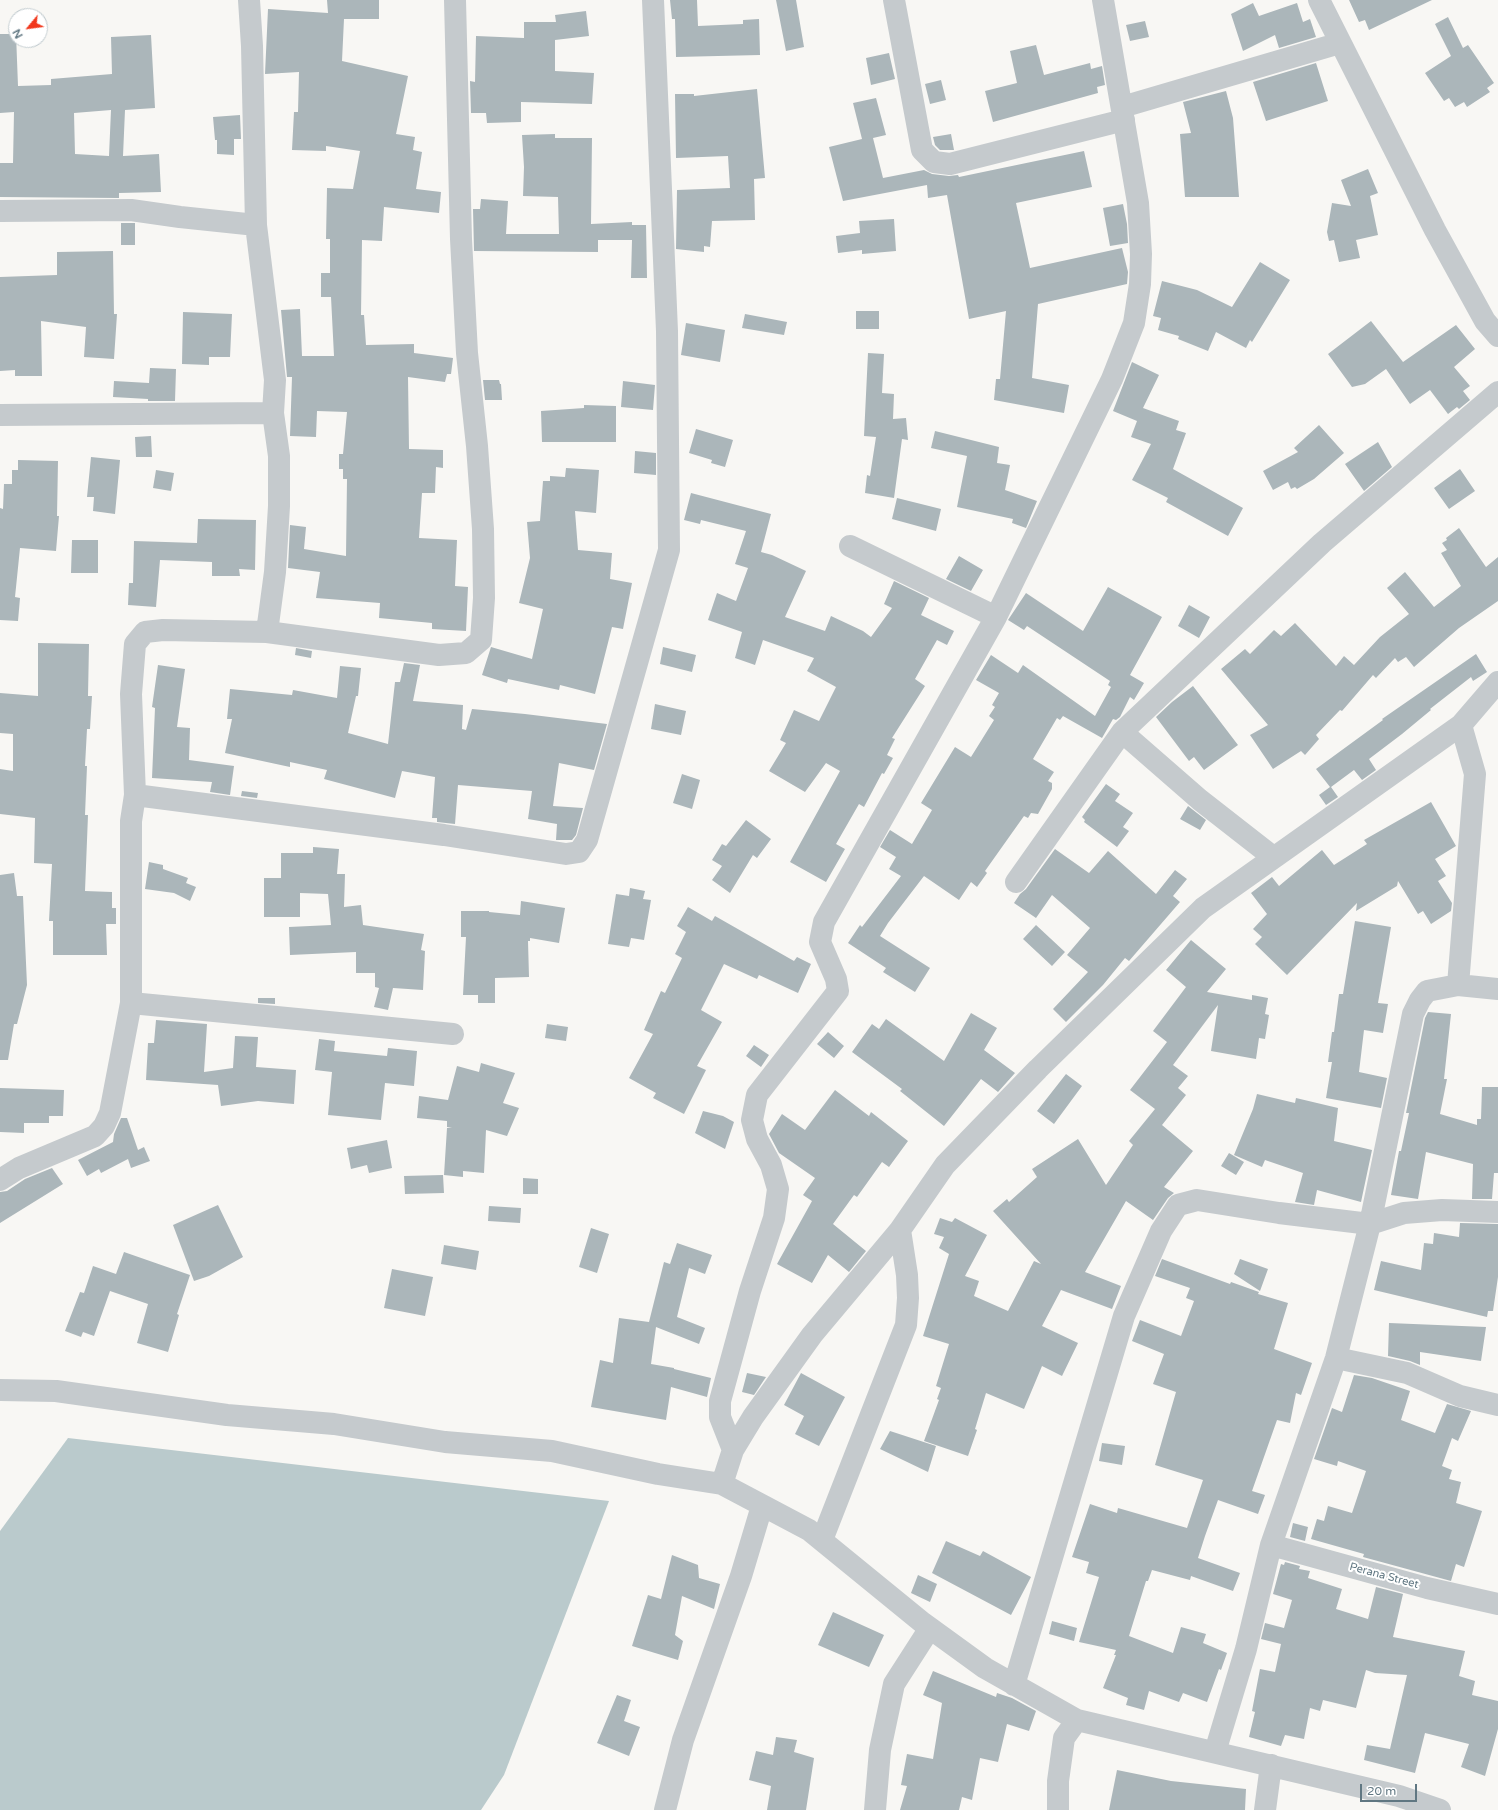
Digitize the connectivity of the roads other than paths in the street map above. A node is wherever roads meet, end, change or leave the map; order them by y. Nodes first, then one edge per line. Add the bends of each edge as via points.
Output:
1 (249, 0) edge
2 (455, 0) edge
3 (653, 0) edge
4 (894, 0) edge
5 (1103, 0) edge
6 (1319, 0) edge
7 (1340, 43) junction
8 (1123, 113) junction
9 (0, 211) edge
10 (256, 225) junction
11 (1498, 336) edge
12 (1498, 392) edge
13 (273, 413) junction
14 (0, 415) edge
15 (850, 546) dead end
16 (996, 617) junction
17 (267, 632) junction
18 (1498, 682) edge
19 (1461, 725) junction
20 (1122, 732) junction
21 (135, 795) junction
22 (1273, 857) junction
23 (1016, 882) dead end
24 (1458, 985) junction
25 (1498, 989) edge
26 (131, 1003) junction
27 (453, 1034) dead end
28 (0, 1180) edge
29 (1498, 1212) edge
30 (1370, 1224) junction
31 (900, 1230) junction
32 (1336, 1358) junction
33 (0, 1390) edge
34 (1498, 1405) edge
35 (733, 1450) junction
36 (722, 1484) junction
37 (762, 1506) junction
38 (822, 1540) junction
39 (1271, 1545) junction
40 (1498, 1604) edge
41 (930, 1628) junction
42 (1014, 1685) junction
43 (1077, 1720) junction
44 (1215, 1752) junction
45 (1271, 1765) junction
46 (665, 1810) edge
47 (874, 1810) edge
48 (1058, 1810) edge
49 (1265, 1810) edge
50 (1440, 1810) edge

1 - 10 street
2 - 17 street via 461,246 467,353 483,529 484,598 481,640 466,653 439,655
3 - 21 street via 667,331 669,550 587,840 579,852 566,854 444,835
4 - 8 street via 922,150 934,162 950,164
5 - 8 street
6 - 7 street
7 - 8 street
7 - 11 street via 1435,230 1486,321
8 - 16 street via 1138,203 1141,254 1140,284 1134,323 1112,379
9 - 10 street via 132,210
10 - 13 street via 274,380
12 - 20 street via 1322,543
13 - 14 street
13 - 17 street via 279,456 279,506 275,572
15 - 16 street
16 - 35 street via 824,922 820,942 836,979 838,991 757,1095 752,1120 757,1139 771,1165 778,1189 774,1218 750,1291 720,1401 720,1417
17 - 21 street via 144,632 135,644 131,694
18 - 19 street
19 - 22 street
19 - 24 street via 1475,774
20 - 22 street via 1200,800
20 - 23 street
21 - 26 street via 131,821
22 - 31 street via 1203,908 1038,1069 945,1165
24 - 25 street
24 - 30 street via 1427,991 1413,1014
26 - 27 street
26 - 28 street via 110,1113 104,1126 95,1136 19,1168
29 - 30 street via 1442,1210 1404,1213
30 - 32 street
30 - 42 street via 1197,1200 1178,1205 1161,1231 1124,1316
31 - 35 street via 812,1335 753,1417
31 - 38 street via 907,1275 906,1325
32 - 34 street via 1407,1372 1460,1396
32 - 39 street
33 - 36 street via 56,1391 227,1415 334,1424 445,1442 552,1451 658,1474
35 - 36 street
36 - 37 street
37 - 38 street via 809,1530
37 - 46 street via 741,1576 683,1740
38 - 41 street
39 - 40 street, Perana Street via 1427,1588
39 - 44 street via 1246,1649
41 - 42 street via 984,1668
41 - 47 street via 894,1684 880,1750
42 - 43 street
43 - 44 street
43 - 48 street via 1064,1738 1058,1781
44 - 45 street
45 - 49 street
45 - 50 street via 1399,1796

